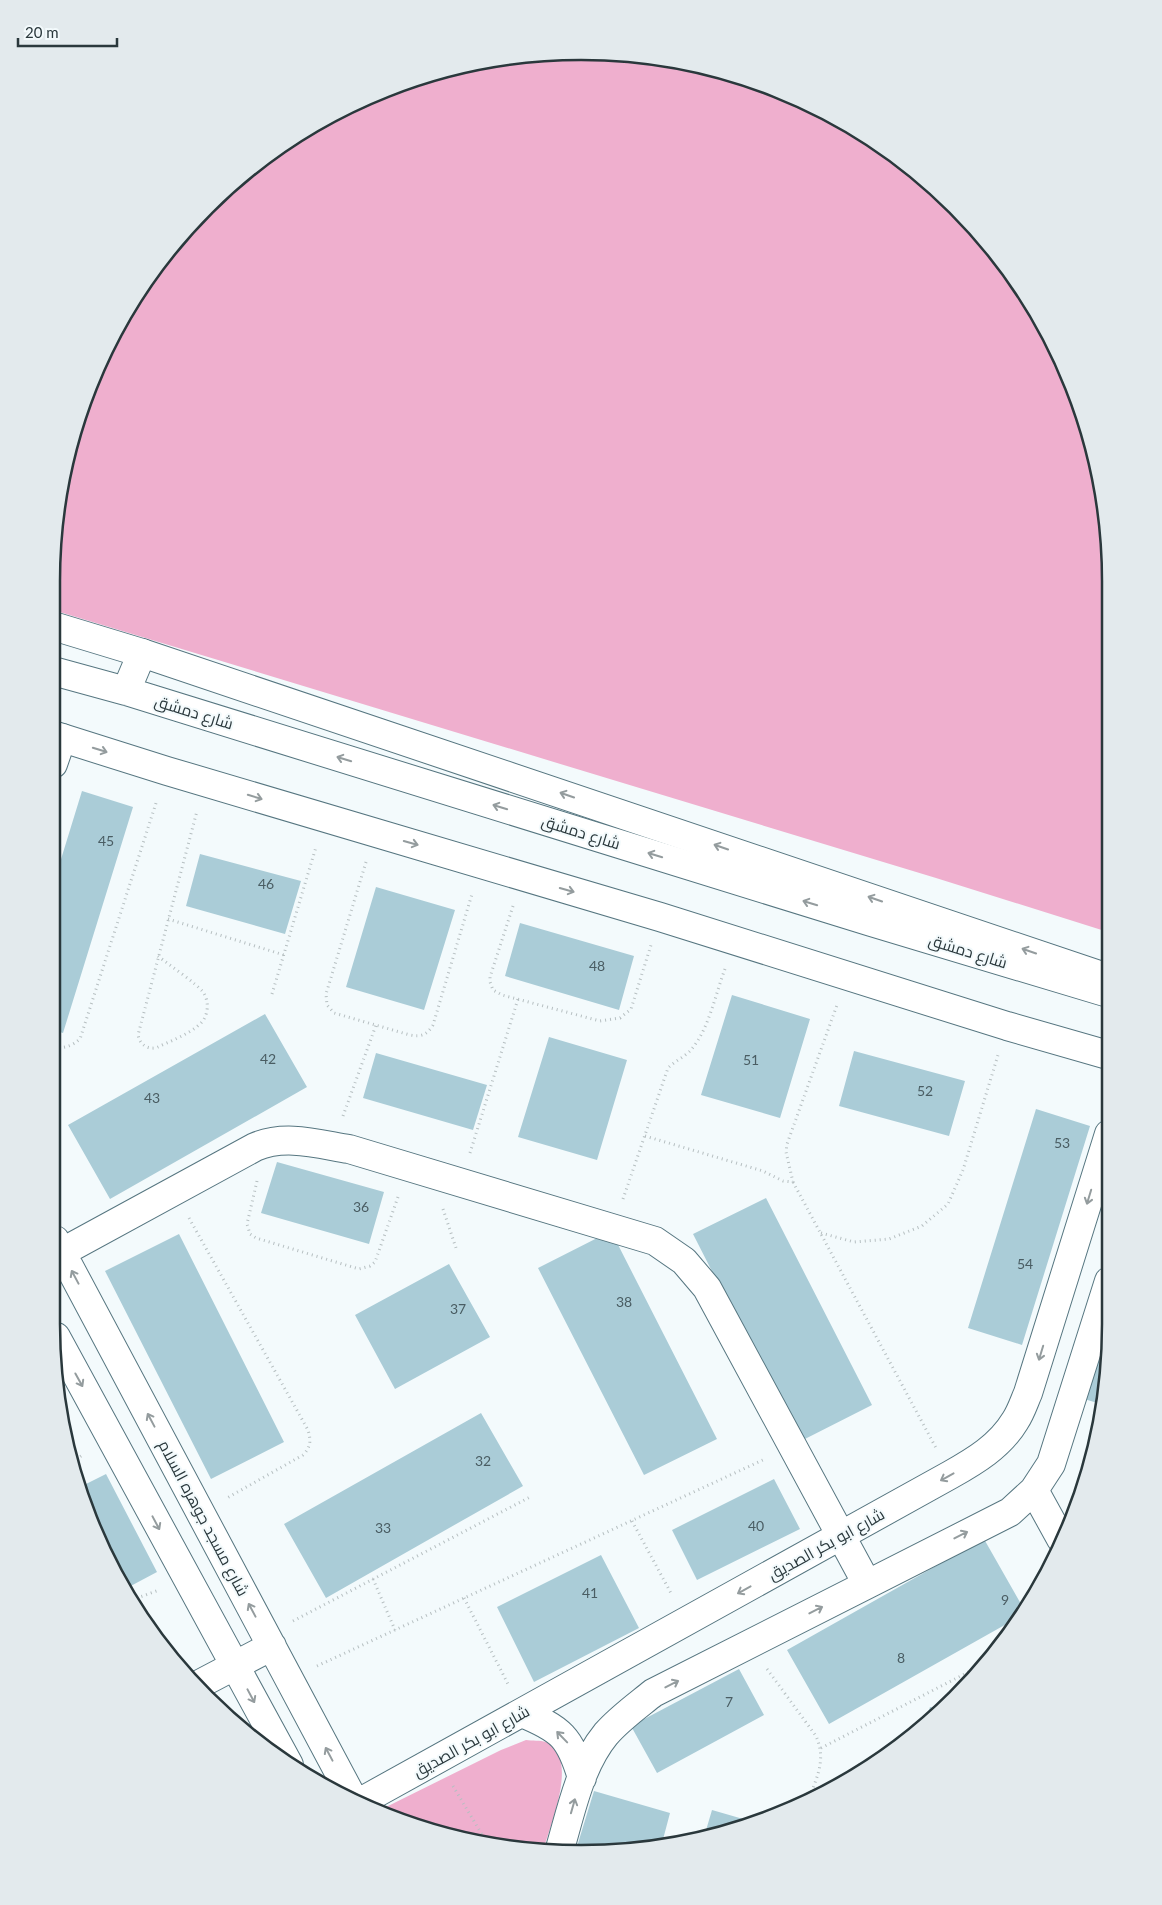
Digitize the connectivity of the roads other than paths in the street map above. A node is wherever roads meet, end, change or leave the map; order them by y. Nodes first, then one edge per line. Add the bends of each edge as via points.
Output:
1 (60, 628) edge
2 (142, 653) junction
3 (60, 673) edge
4 (126, 691) junction
5 (60, 737) edge
6 (1102, 976) edge
7 (1102, 991) edge
8 (1102, 1054) edge
9 (1102, 1156) edge
10 (60, 1248) edge
11 (60, 1255) edge
12 (1102, 1303) edge
13 (61, 1346) edge
14 (1034, 1490) junction
15 (1058, 1533) edge
16 (841, 1536) junction
17 (867, 1584) junction
18 (269, 1640) junction
19 (234, 1666) junction
20 (203, 1682) edge
21 (522, 1713) junction
22 (278, 1747) edge
23 (582, 1778) junction
24 (349, 1790) edge
25 (368, 1799) edge
26 (561, 1844) edge

1 - 2 street
2 - 4 street
6 -> 2 street
3 - 4 street, شارع دمشق
7 -> 4 street, شارع دمشق
5 -> 8 street via 660,917
9 -> 16 street, شارع ابو بكر الصديق via 1028,1393 1016,1421 996,1444 972,1463
10 - 16 street via 267,1142 302,1140 350,1149 655,1241 684,1261 707,1288
18 -> 11 street, شارع مسجد جوهره السلام
12 - 14 street via 1051,1464
13 -> 19 street
14 - 15 street
17 -> 14 street via 1010,1512
16 - 17 street
16 -> 21 street, شارع ابو بكر الصديق
23 -> 17 street via 593,1753 606,1735 653,1693
18 - 19 street
24 -> 18 street, شارع مسجد جوهره السلام
19 - 20 street
19 -> 22 street
23 -> 21 street via 575,1753 563,1736 545,1723
21 - 25 street, شارع ابو بكر الصديق
26 -> 23 street

